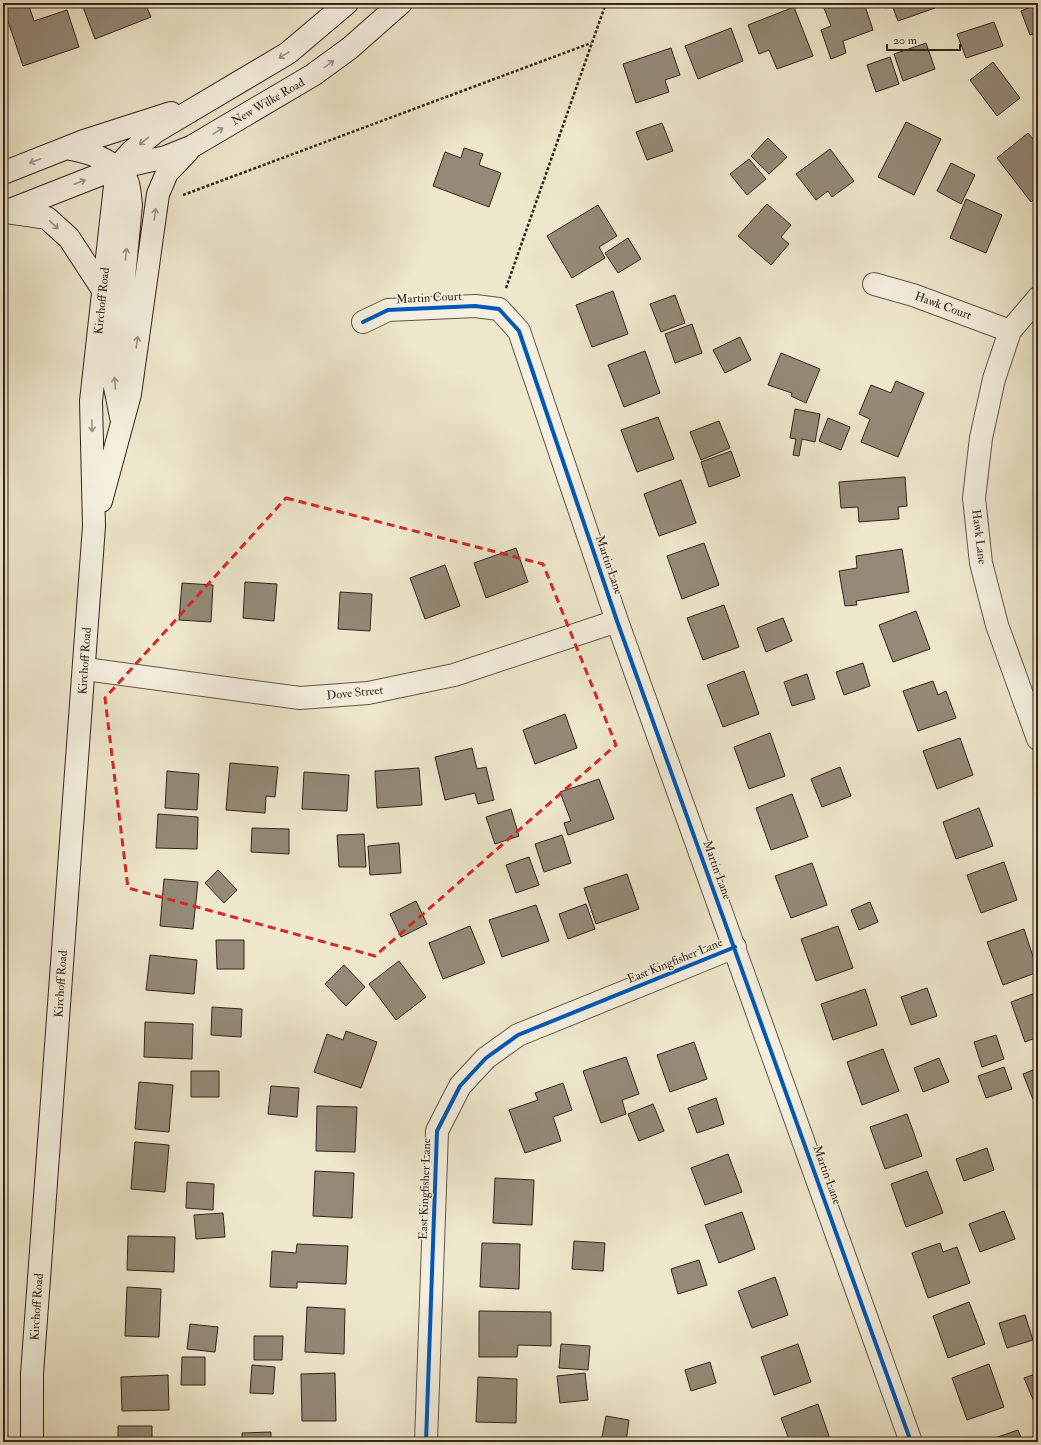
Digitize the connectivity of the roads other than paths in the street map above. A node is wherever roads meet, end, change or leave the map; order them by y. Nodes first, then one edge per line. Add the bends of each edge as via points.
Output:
1 (347, 3) edge
2 (401, 3) edge
3 (188, 111) junction
4 (191, 147) junction
5 (66, 148) junction
6 (117, 168) junction
7 (3, 173) edge
8 (4, 212) edge
9 (874, 284) dead end
10 (103, 290) junction
11 (1038, 298) edge
12 (499, 309) joint
13 (364, 322) dead end
14 (1010, 331) junction
15 (122, 422) junction
16 (94, 526) junction
17 (617, 621) junction
18 (85, 669) junction
19 (1038, 739) edge
20 (734, 947) junction
21 (32, 1442) edge
22 (426, 1442) edge
23 (911, 1442) edge

1 -> 3 street via 288,53
4 -> 2 street, New Wilke Road via 313,75 350,48
3 - 5 street via 172,112
3 -> 6 street via 149,137
4 - 6 street, New Wilke Road via 166,157
15 -> 4 street, Kirchoff Road via 130,394 158,194 167,173
5 - 6 street via 90,153
5 -> 7 street
8 -> 6 street, New Wilke Road
6 - 10 street, Kirchoff Road
15 -> 6 street via 114,382 131,205 128,182
8 -> 10 street via 47,218 69,238
9 - 14 street, Hawk Court via 914,295
10 -> 16 street, Kirchoff Road via 92,401
11 - 14 street
12 - 13 street, Martin Court via 475,306 388,310
12 - 17 street, Martin Lane via 519,331
14 - 19 street, Hawk Lane via 994,379 981,438 974,498 981,564 993,610
15 - 16 street, Kirchoff Road
16 - 18 street, Kirchoff Road
17 - 18 street, Dove Street via 454,675 368,693 300,698
17 - 20 street, Martin Lane
18 - 21 street, Kirchoff Road via 33,1366
20 - 22 street, East Kingfisher Lane via 518,1035 486,1058 460,1086 437,1131
20 - 23 street, Martin Lane

